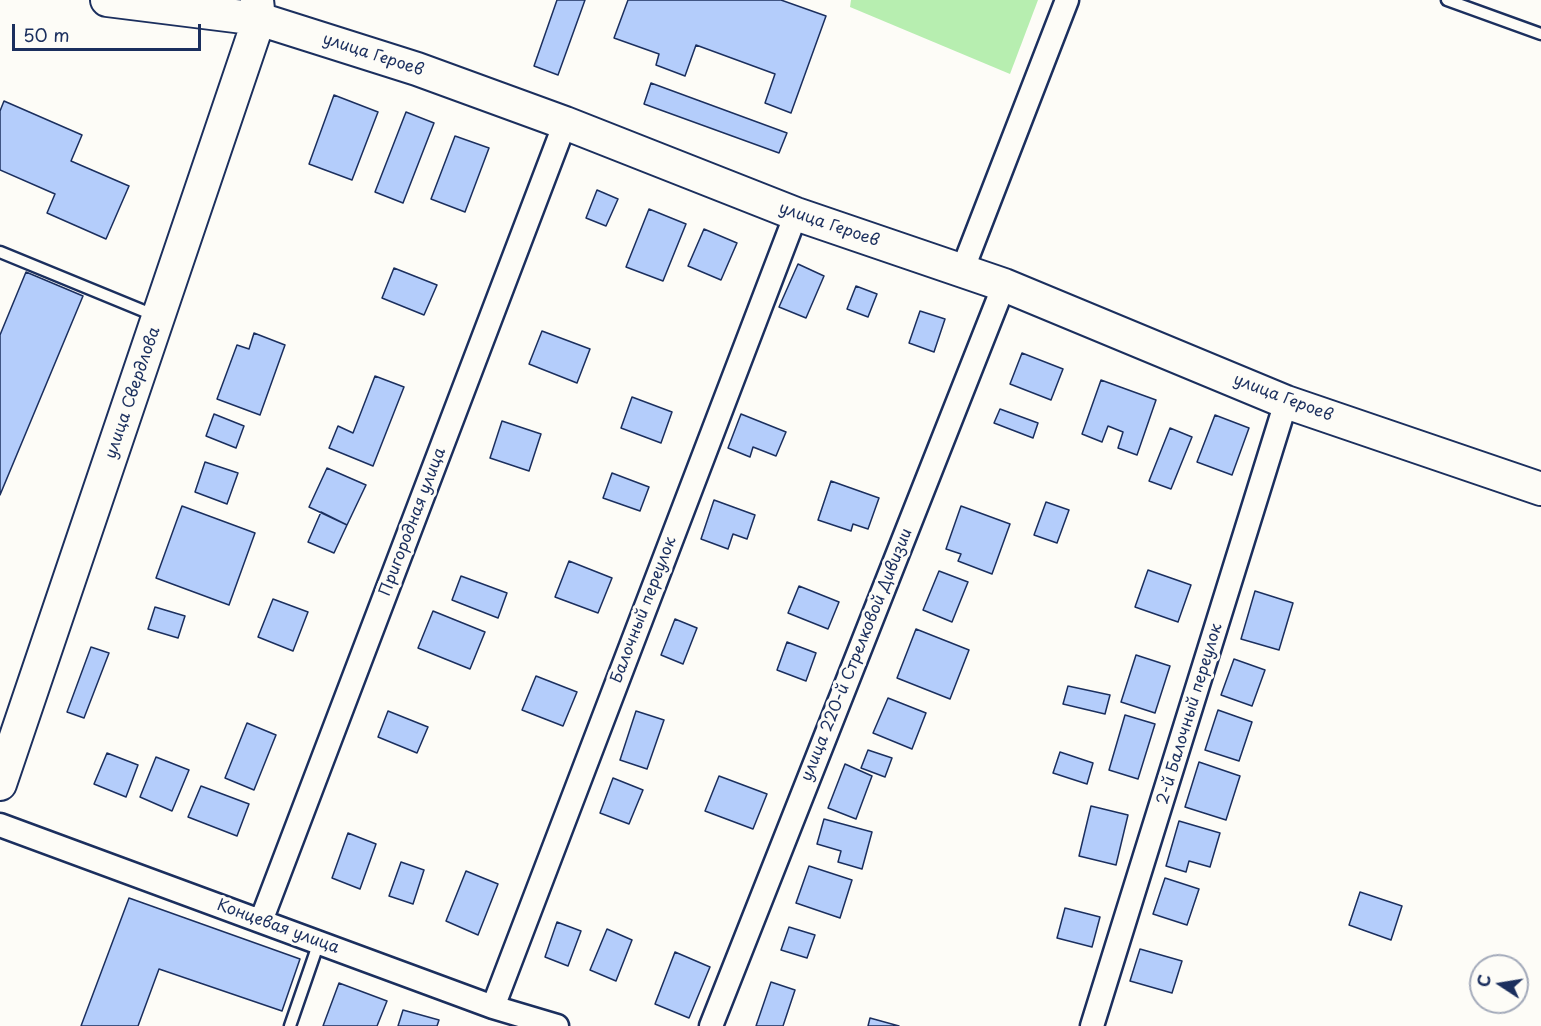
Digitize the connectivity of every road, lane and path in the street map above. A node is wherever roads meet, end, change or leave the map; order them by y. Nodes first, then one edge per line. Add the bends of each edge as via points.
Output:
1 (107, 0) edge
2 (1067, 0) edge
3 (1447, 0) edge
4 (148, 3) edge
5 (258, 9) edge
6 (1541, 34) edge
7 (565, 123) junction
8 (796, 214) junction
9 (0, 252) edge
10 (962, 271) junction
11 (1004, 285) junction
12 (159, 317) junction
13 (1286, 402) junction
14 (1541, 489) edge
15 (0, 784) edge
16 (0, 825) edge
17 (261, 921) junction
18 (320, 942) junction
19 (493, 1007) junction
20 (290, 1026) edge
21 (557, 1026) edge
22 (711, 1026) edge
23 (1092, 1026) edge

1 - 4 street, улица Героев
2 - 10 street
3 - 6 lane
4 - 5 street, улица Героев
5 - 7 street, улица Героев
5 - 12 street, улица Свердлова
7 - 8 street, улица Героев
7 - 17 street, Пригородная улица
8 - 10 street, улица Героев
8 - 19 street, Балочный переулок
9 - 12 lane
10 - 11 street, улица Героев
11 - 13 street, улица Героев
11 - 22 street, улица 220-й Стрелковой Дивизии
12 - 15 street, улица Свердлова
13 - 14 street, улица Героев
13 - 23 street, 2-й Балочный переулок
16 - 17 street, Концевая улица
17 - 18 street, Концевая улица
18 - 19 street, Концевая улица
18 - 20 lane
19 - 21 street, Концевая улица

